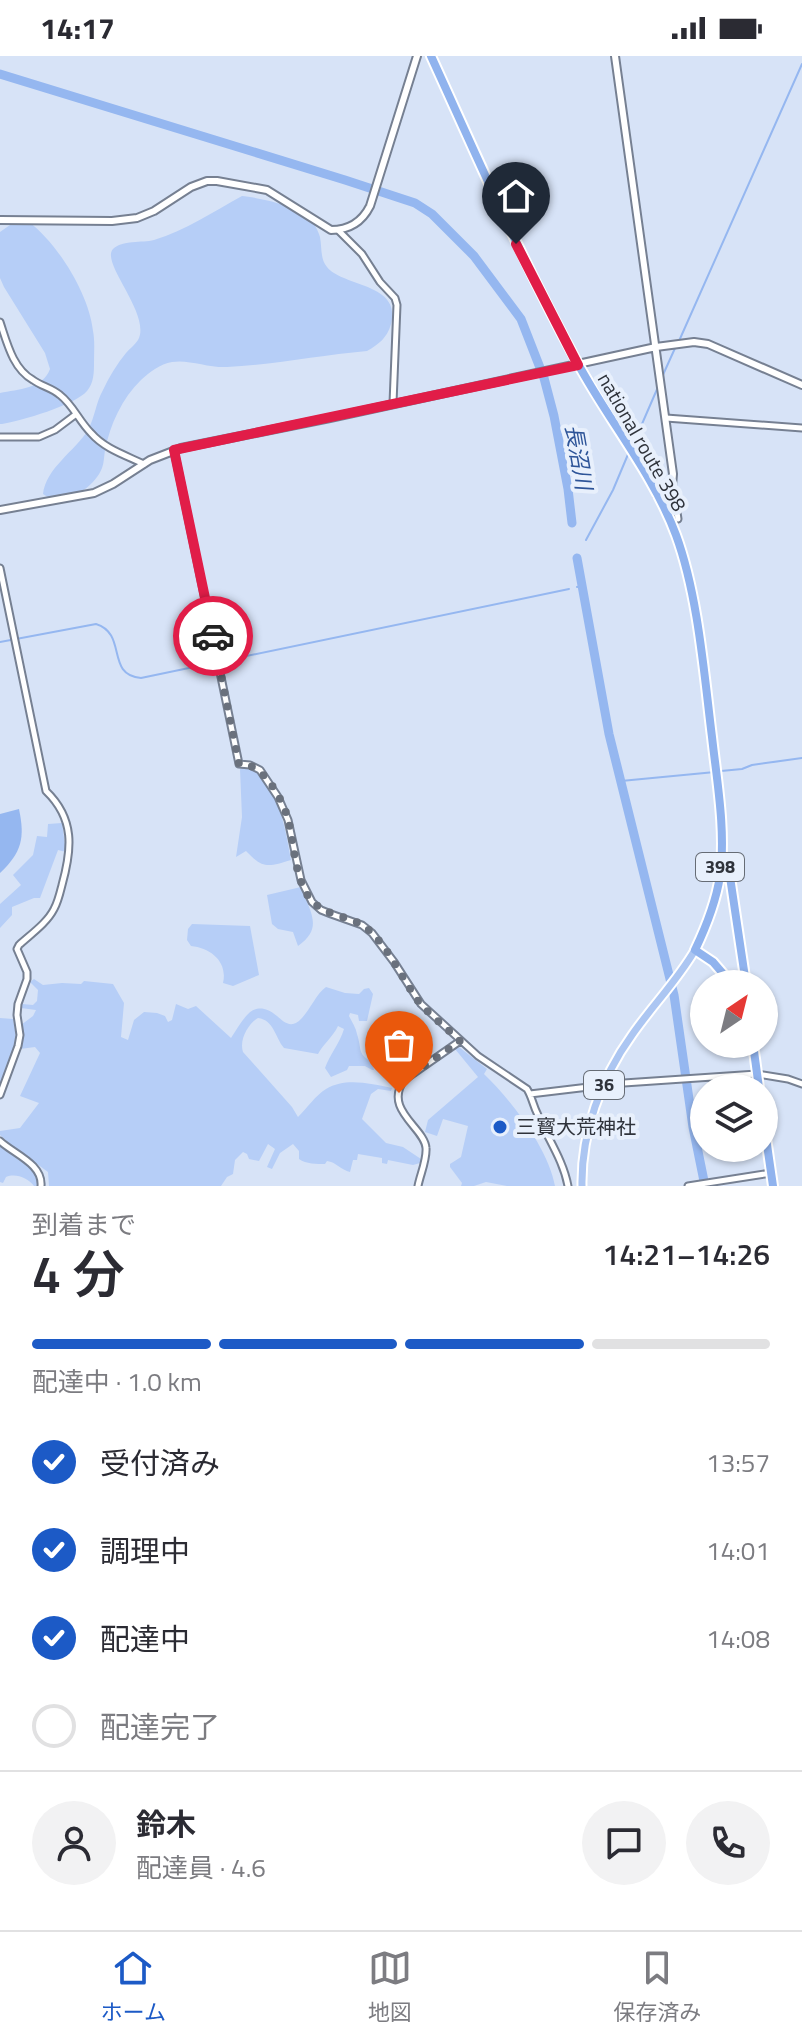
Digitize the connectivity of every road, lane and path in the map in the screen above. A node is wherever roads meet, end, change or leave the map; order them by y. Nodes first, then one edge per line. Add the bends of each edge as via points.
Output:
1 (417, 56) edge
2 (431, 56) edge
3 (615, 56) edge
4 (0, 220) edge
5 (338, 230) junction
6 (0, 322) edge
7 (656, 347) junction
8 (578, 365) junction
9 (802, 385) edge
10 (393, 403) junction
11 (75, 415) junction
12 (666, 418) junction
13 (802, 428) edge
14 (0, 437) edge
15 (174, 450) junction
16 (144, 464) junction
17 (668, 490) junction
18 (657, 495) junction
19 (0, 510) edge
20 (678, 519) dead end
21 (0, 568) edge
22 (720, 874) junction
23 (695, 950) junction
24 (720, 970) edge
25 (744, 970) edge
26 (460, 1041) junction
27 (755, 1058) edge
28 (757, 1074) edge
29 (778, 1077) edge
30 (690, 1080) edge
31 (609, 1084) dead end
32 (802, 1084) edge
33 (597, 1086) dead end
34 (530, 1094) junction
35 (0, 1095) edge
36 (0, 1141) edge
37 (769, 1162) edge
38 (771, 1173) junction
39 (41, 1186) edge
40 (418, 1186) edge
41 (568, 1186) edge
42 (582, 1186) edge
43 (688, 1186) edge
44 (773, 1186) edge

1 - 5 street via 368,212
2 - 8 highway, national route 398 / 398 via 516,244
3 - 7 street
4 - 5 street via 130,220 191,187 217,181 267,190
5 - 10 street via 395,298
6 - 11 street via 20,371 59,394
7 - 8 street
7 - 9 street via 708,344
7 - 12 street
8 - 10 street
8 - 18 highway, national route 398 / 398
10 - 15 street
11 - 14 street via 39,437
11 - 16 street via 104,445
12 - 13 street
12 - 17 street via 673,481
15 - 16 street
15 - 26 street via 239,764 260,770 284,809 301,880 312,902 372,933 416,998
16 - 19 street via 94,493
17 - 18 street
17 - 20 street
18 - 22 highway, national route 398 / 398 via 675,532 689,584 717,779
21 - 35 street via 46,791 65,819 70,852 55,908 17,949 27,979 18,1004 18,1046
22 - 23 highway, national route 398 / 398
22 - 25 highway, national route 398 / 398 via 730,877
23 - 24 highway
23 - 42 main road, 36 via 632,1034 598,1097 586,1139
26 - 34 street
26 - 40 street via 400,1086 404,1115 426,1148
27 - 28 highway
29 - 32 street
30 - 31 street
33 - 34 street
34 - 41 street
36 - 39 street via 38,1170
37 - 38 highway
38 - 43 street
38 - 44 highway

